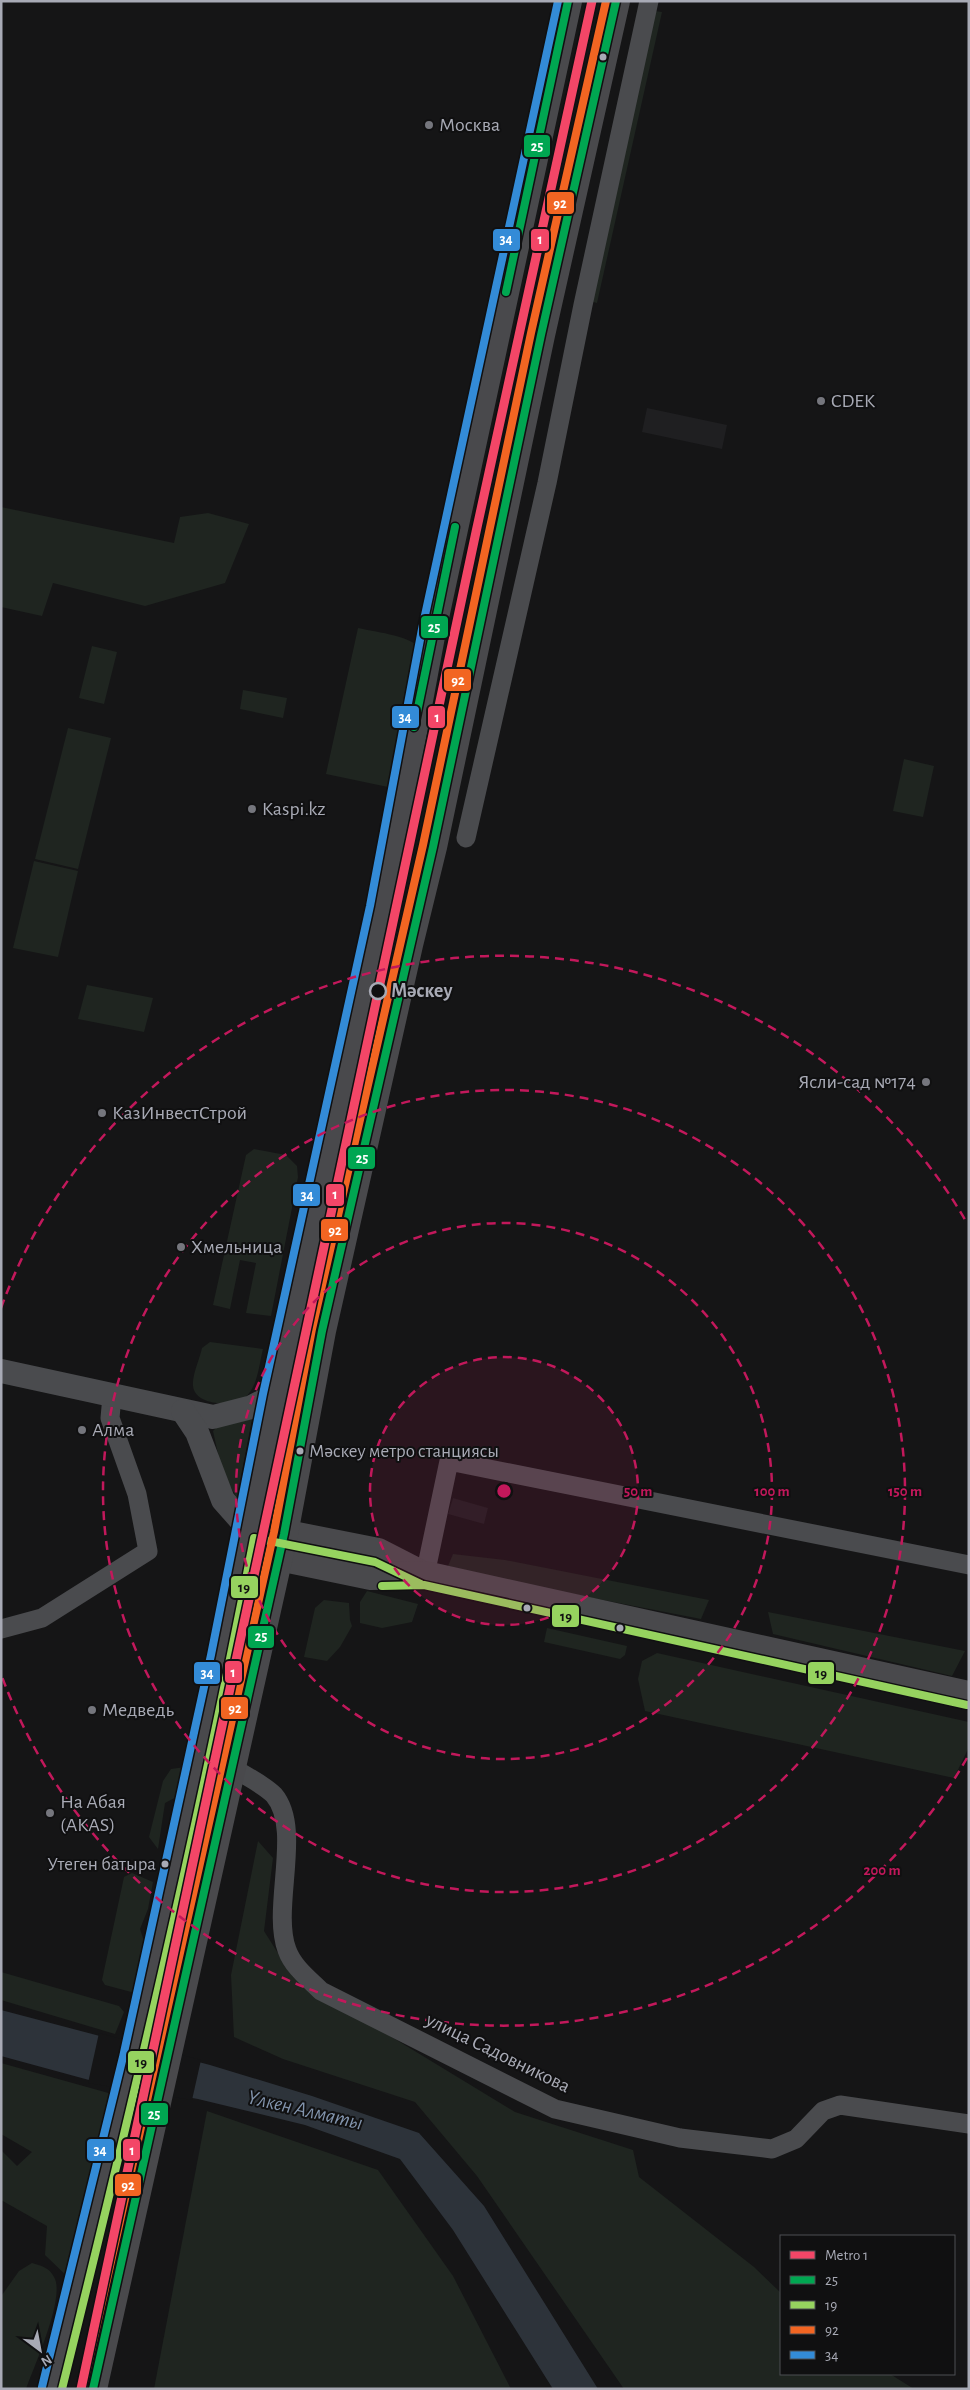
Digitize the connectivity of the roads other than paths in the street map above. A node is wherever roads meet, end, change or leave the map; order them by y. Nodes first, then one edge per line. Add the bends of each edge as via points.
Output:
1 (568, 1) edge
2 (616, 1) edge
3 (648, 1) edge
4 (466, 838) dead end
5 (1, 1371) edge
6 (112, 1396) junction
7 (273, 1396) junction
8 (183, 1411) junction
9 (246, 1526) junction
10 (282, 1545) junction
11 (969, 1565) edge
12 (425, 1576) junction
13 (1, 1629) edge
14 (969, 1695) edge
15 (232, 1767) junction
16 (969, 2124) edge
17 (52, 2389) edge
18 (93, 2389) edge

1 - 7 main road via 432,632 380,908
2 - 10 main road via 537,354 433,847 322,1331
3 - 4 street via 547,483
5 - 6 street
6 - 8 street
6 - 13 street via 110,1418 137,1494 148,1551 42,1618
7 - 8 street via 252,1408 232,1414 213,1416
7 - 9 main road
8 - 9 street via 198,1432 223,1500
9 - 10 main road
9 - 17 main road via 219,1666 139,2030
10 - 12 main road via 378,1552
10 - 15 main road
11 - 12 street via 449,1461
12 - 14 main road
15 - 16 street, улица Садовникова via 274,1795 282,1808 286,1832 281,1932 287,1952 297,1968 321,1991 555,2109 680,2138 772,2149 796,2139 823,2111 840,2105
15 - 18 main road

